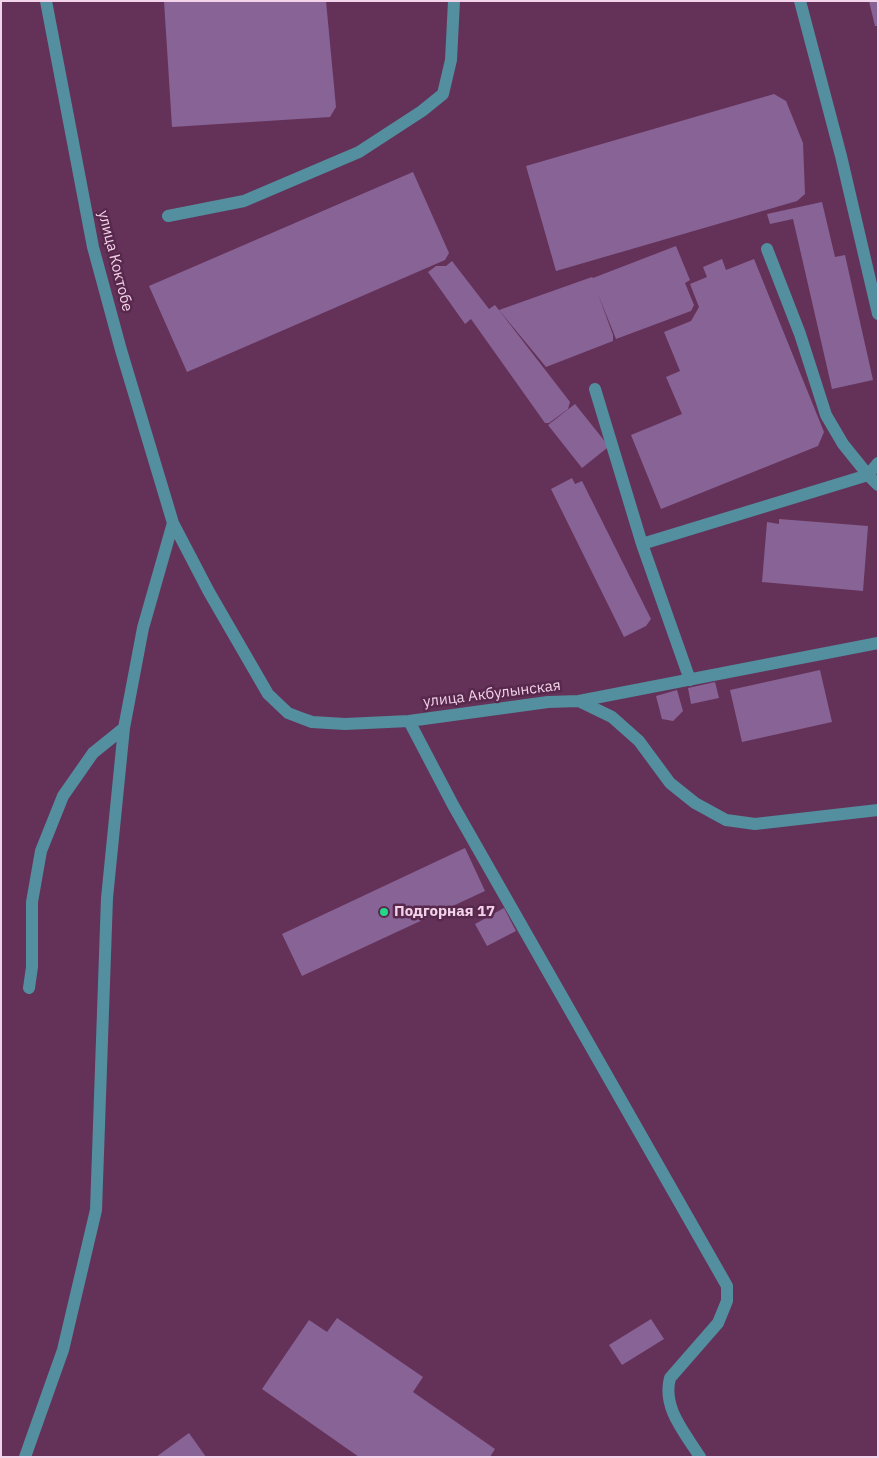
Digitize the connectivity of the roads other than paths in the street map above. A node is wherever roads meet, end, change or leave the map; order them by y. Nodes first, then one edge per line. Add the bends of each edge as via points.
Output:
1 (46, 1) edge
2 (454, 1) edge
3 (800, 1) edge
4 (168, 216) dead end
5 (767, 249) dead end
6 (878, 314) edge
7 (595, 389) dead end
8 (878, 462) edge
9 (868, 475) junction
10 (878, 485) edge
11 (172, 523) junction
12 (642, 544) junction
13 (878, 643) edge
14 (690, 680) junction
15 (579, 701) junction
16 (409, 721) junction
17 (124, 728) junction
18 (878, 810) edge
19 (29, 988) dead end
20 (25, 1457) edge
21 (700, 1457) edge

1 - 11 street, улица Коктобе via 93,247
2 - 4 street via 451,60 442,94 422,112 359,152 244,201
3 - 6 street
5 - 9 street via 800,334 826,416
7 - 12 street
8 - 9 street
9 - 10 street
9 - 12 street
11 - 16 street, улица Акбулынская via 268,694 288,713 312,722
11 - 17 street via 144,628
12 - 14 street
13 - 14 street
14 - 15 street
15 - 16 street, улица Акбулынская via 548,702
15 - 18 street, улица Акбулынская via 612,717 639,741 670,783 695,803 726,820 756,824
16 - 21 street via 453,805 727,1286 727,1301 718,1323 670,1378 667,1388 673,1414
17 - 19 street via 93,753 64,796 41,851 32,902
17 - 20 street via 107,898 96,1210 63,1350

